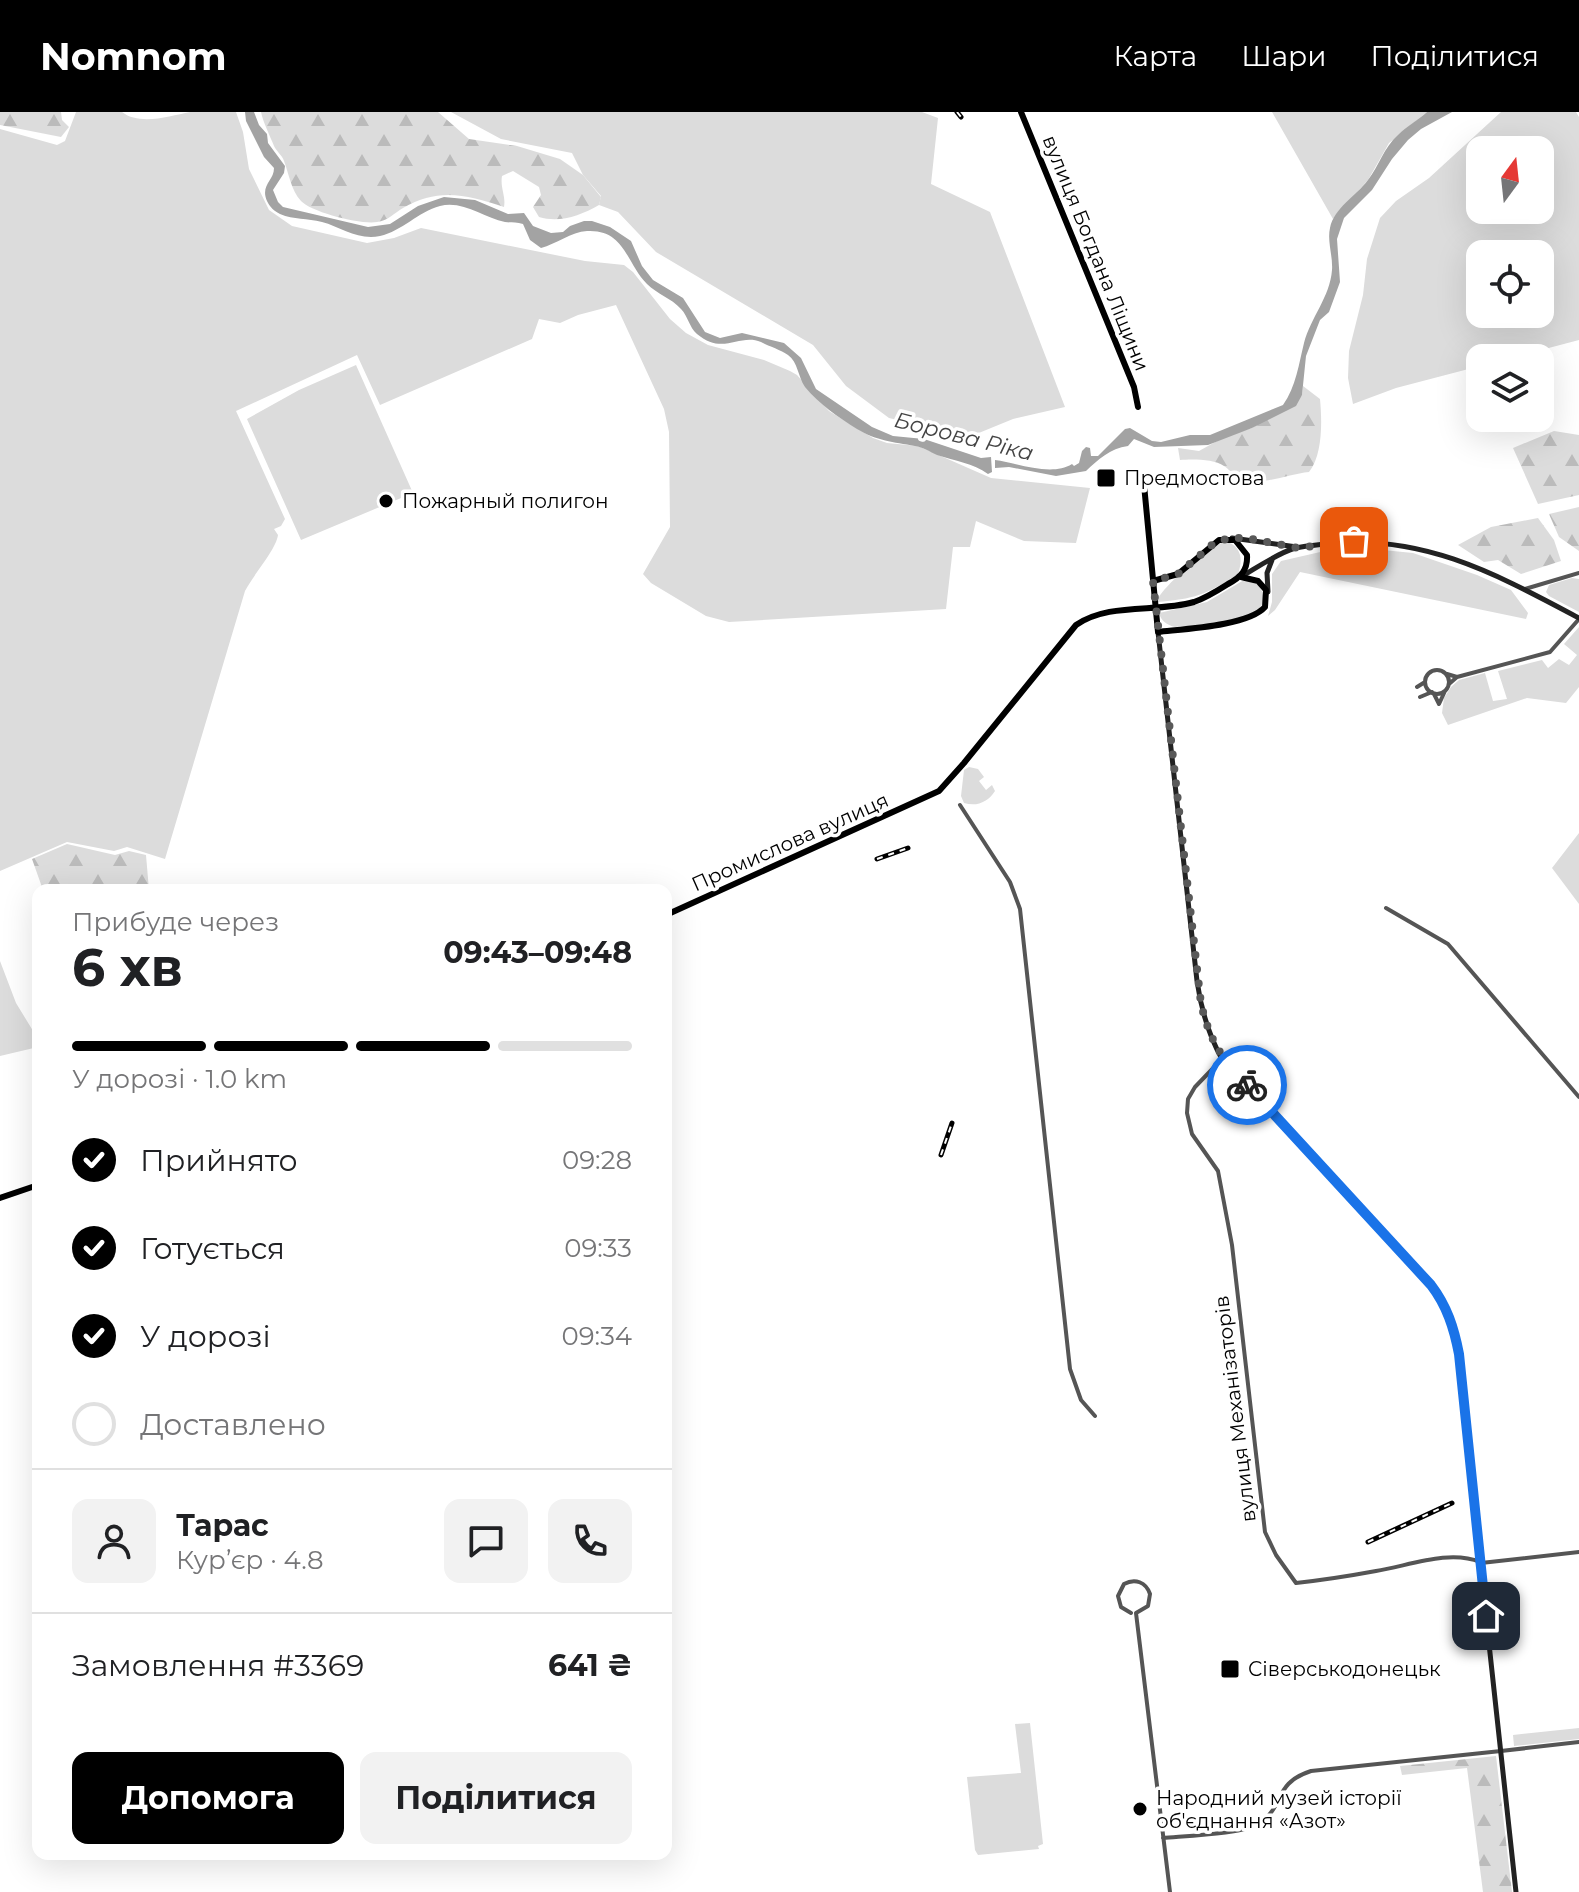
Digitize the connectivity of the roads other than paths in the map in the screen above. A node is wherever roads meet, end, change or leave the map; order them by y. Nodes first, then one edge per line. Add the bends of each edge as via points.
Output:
1 (1021, 112) edge
2 (1138, 407) dead end
3 (1143, 474) dead end
4 (1228, 538) junction
5 (1298, 548) junction
6 (1272, 560) junction
7 (1579, 573) edge
8 (1241, 577) junction
9 (1153, 581) junction
10 (1525, 589) junction
11 (1267, 597) junction
12 (1579, 618) edge
13 (1158, 632) junction
14 (1445, 673) junction
15 (1457, 677) junction
16 (1449, 684) junction
17 (1429, 689) junction
18 (1445, 691) junction
19 (960, 805) dead end
20 (1386, 908) dead end
21 (672, 912) edge
22 (1222, 1059) junction
23 (1579, 1097) edge
24 (32, 1187) edge
25 (3, 1196) edge
26 (1095, 1416) dead end
27 (1579, 1552) edge
28 (1481, 1563) junction
29 (1134, 1613) junction
30 (1579, 1742) edge
31 (1501, 1751) junction
32 (1162, 1838) junction
33 (1170, 1892) edge
34 (1516, 1892) edge

1 - 2 main road, вулиця Богдана Ліщини
3 - 9 main road
4 - 5 main road
4 - 8 main road via 1247,555
4 - 9 main road via 1178,574
5 - 6 main road
5 - 10 main road via 1409,545
6 - 8 main road
6 - 11 main road
7 - 10 street
8 - 11 main road via 1258,581
8 - 21 main road, Промислова вулиця via 1208,596 1101,614 1076,625 952,777 927,798
9 - 13 main road
10 - 12 main road
11 - 13 main road via 1262,611 1252,617
12 - 15 street via 1550,652
13 - 22 main road via 1197,981 1206,1026
14 - 15 street
14 - 16 street
14 - 17 street via 1427,675
15 - 16 street
16 - 18 street
17 - 18 street
17 - 18 street via 1439,704
19 - 26 street via 1010,882 1020,909 1070,1369 1081,1400
20 - 23 street via 1448,944
22 - 28 main road via 1431,1285 1446,1308 1459,1354
22 - 28 street, вулиця Механізаторів via 1195,1087 1187,1113 1192,1134 1218,1171 1232,1245 1265,1532 1276,1555 1296,1583 1437,1559
24 - 25 main road
27 - 28 street
28 - 31 main road
29 - 29 street via 1145,1610 1150,1598 1146,1586 1134,1581 1124,1584 1118,1596 1121,1607
29 - 32 street
30 - 31 street
31 - 32 street via 1311,1771 1287,1783 1267,1817 1253,1827
31 - 34 main road
32 - 33 street

